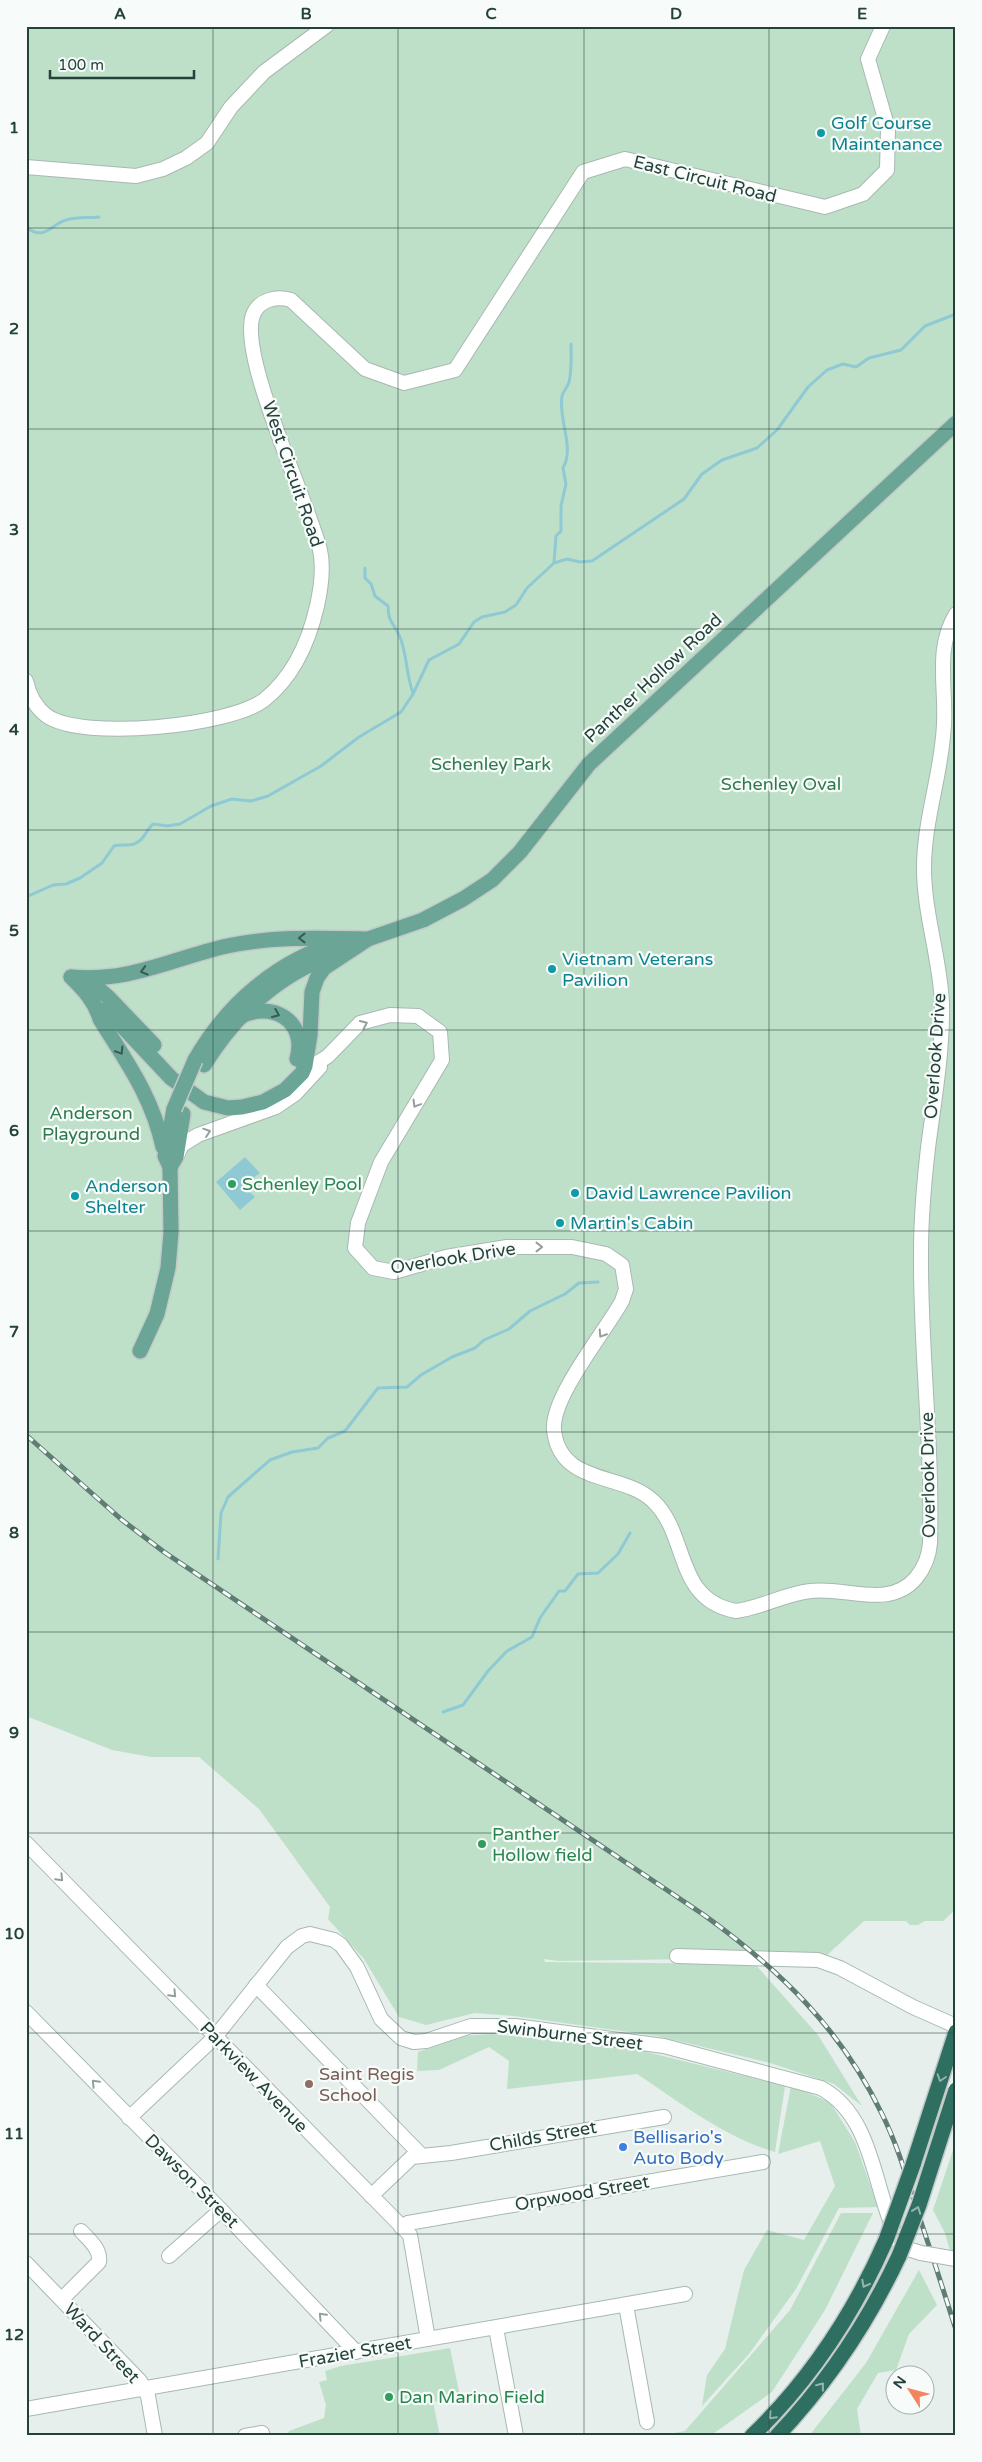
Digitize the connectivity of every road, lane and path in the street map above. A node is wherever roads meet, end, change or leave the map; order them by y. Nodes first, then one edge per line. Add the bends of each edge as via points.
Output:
1 (326, 26) edge
2 (883, 26) edge
3 (26, 167) edge
4 (291, 300) joint
5 (956, 423) edge
6 (956, 614) edge
7 (26, 681) edge
8 (351, 945) junction
9 (124, 976) junction
10 (86, 978) junction
11 (108, 997) junction
12 (97, 1008) junction
13 (238, 1018) junction
14 (328, 1056) junction
15 (199, 1062) junction
16 (302, 1073) junction
17 (170, 1160) junction
18 (140, 1351) dead end
19 (26, 1843) edge
20 (677, 1956) dead end
21 (256, 1985) junction
22 (26, 2012) edge
23 (956, 2026) edge
24 (956, 2032) edge
25 (215, 2037) junction
26 (956, 2090) edge
27 (664, 2117) dead end
28 (129, 2118) junction
29 (422, 2156) junction
30 (763, 2162) dead end
31 (371, 2196) junction
32 (221, 2210) junction
33 (402, 2227) junction
34 (80, 2231) dead end
35 (169, 2256) dead end
36 (956, 2259) edge
37 (26, 2263) edge
38 (685, 2294) dead end
39 (62, 2299) junction
40 (626, 2305) junction
41 (496, 2328) junction
42 (428, 2339) junction
43 (356, 2352) junction
44 (145, 2389) junction
45 (26, 2409) edge
46 (647, 2422) dead end
47 (262, 2433) dead end
48 (155, 2436) edge
49 (245, 2436) edge
50 (516, 2436) edge
51 (752, 2436) edge
52 (778, 2436) edge

1 - 3 street via 264,72 231,107 207,142 186,158 163,169 136,176
2 - 4 street, East Circuit Road via 868,59 888,129 887,170 864,194 825,207 625,160 583,172 454,370 404,382 365,369
4 - 7 street, West Circuit Road via 280,297 263,304 253,316 251,327 258,370 277,432 320,551 322,576 310,630 298,659 283,681 263,701 240,711 199,722 131,729 69,724 47,716 30,697
5 - 8 main road, Panther Hollow Road via 589,764 520,852 492,880 423,920
14 -> 6 street, Overlook Drive via 360,1023 390,1014 418,1016 440,1032 442,1060 381,1162 358,1223 355,1248 373,1268 394,1272 446,1257 507,1247 572,1247 606,1254 622,1265 626,1289 622,1301 556,1409 556,1438 563,1453 579,1470 642,1492 655,1502 664,1514 689,1577 697,1588 716,1605 736,1611 809,1591 877,1596 909,1585 929,1555 931,1499 922,1326 922,1222 942,1003 924,868 926,830 944,728 942,652 945,633
8 -> 9 main road via 258,940
8 - 13 main road via 283,980
8 - 15 main road via 300,958 261,982 228,1013 209,1037
8 - 16 main road via 317,978 310,1004 308,1058
9 - 10 main road
9 - 11 main road
10 - 11 main road
10 - 12 main road via 71,976
11 - 12 main road
13 -> 11 main road via 261,1010 281,1015 297,1033 299,1052 292,1070 277,1085 245,1098 223,1097 204,1091 187,1080
12 - 16 main road via 109,1012 183,1088 216,1106 242,1107 263,1102 285,1090
12 -> 17 main road via 100,1019 145,1091
13 - 15 main road
14 - 16 street, Overlook Drive
17 -> 14 street, Overlook Drive via 182,1145 198,1135 287,1101 305,1085
15 - 17 main road via 178,1111
17 - 18 main road via 171,1233 166,1275 157,1314
19 -> 25 street, Parkview Avenue
20 - 23 street via 818,1960
21 - 25 street, Swinburne Street
21 - 29 street
21 - 36 street, Swinburne Street, bridge via 294,1941 318,1934 341,1945 357,1968 381,2020 390,2030 408,2040 426,2041 471,2026 515,2026 664,2046 821,2088 840,2101 857,2126 899,2242 908,2250
28 -> 22 street, Dawson Street
24 -> 51 highway, bridge via 902,2199 859,2296 823,2353
25 - 28 street, Swinburne Street
25 - 31 street, Parkview Avenue
52 -> 26 highway, bridge via 842,2356 866,2320 899,2256
27 - 29 street, Childs Street
28 - 32 street, Dawson Street
29 - 31 street, Childs Street via 412,2157
30 - 33 street, Orpwood Street via 408,2223
31 - 33 street, Parkview Avenue
32 - 35 street
43 -> 32 street, Dawson Street
33 - 42 street, Parkview Avenue via 410,2235
34 - 39 street via 97,2248 99,2262
37 - 39 street, Ward Street
38 - 40 street, Frazier Street
39 - 44 street, Ward Street
40 - 41 street, Frazier Street
40 - 46 street
41 - 42 street, Frazier Street
41 - 50 street
42 - 43 street, Frazier Street
43 - 44 street, Frazier Street
44 - 45 street, Frazier Street
44 - 48 street, Ward Street
47 - 49 street

